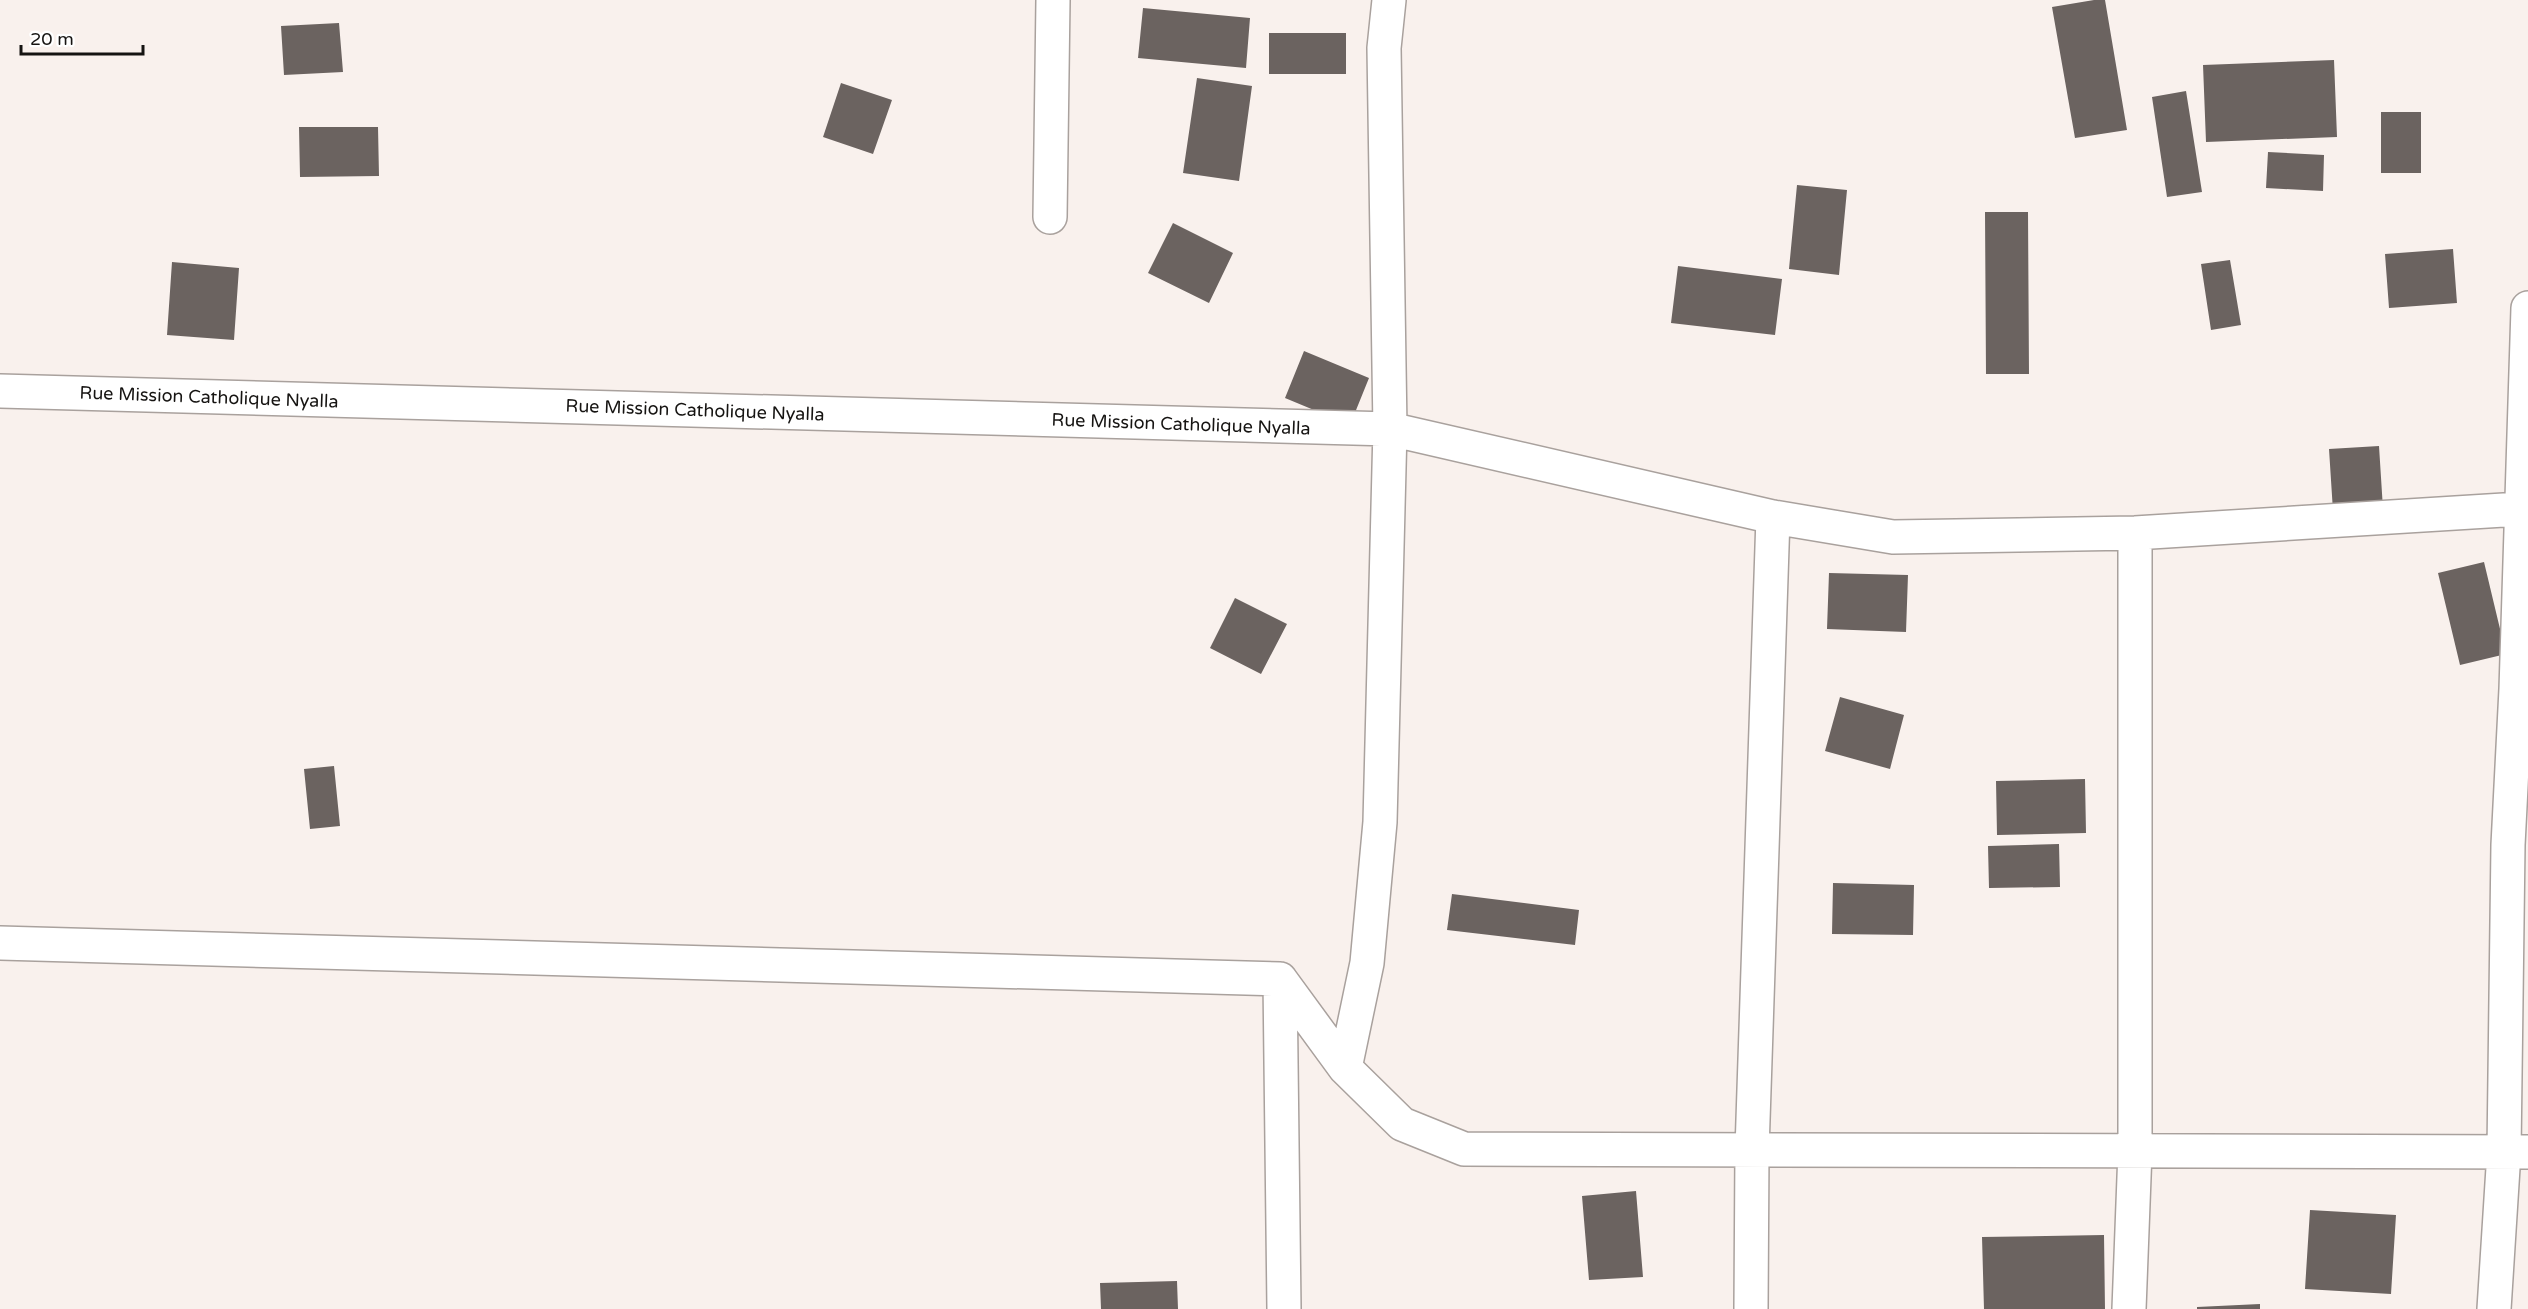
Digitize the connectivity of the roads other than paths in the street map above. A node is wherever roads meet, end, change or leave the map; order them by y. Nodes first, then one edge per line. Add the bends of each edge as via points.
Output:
1 (1053, 0) edge
2 (1389, 0) edge
3 (1050, 217) dead end
4 (2528, 308) edge
5 (0, 391) edge
6 (2526, 414) edge
7 (1390, 429) junction
8 (2520, 509) junction
9 (1773, 517) junction
10 (2135, 533) junction
11 (2518, 845) edge
12 (0, 942) edge
13 (1280, 979) junction
14 (1345, 1068) junction
15 (1752, 1150) junction
16 (2135, 1151) junction
17 (2516, 1152) edge
18 (1284, 1309) edge
19 (1751, 1309) edge
20 (2129, 1309) edge
21 (2494, 1309) edge

1 - 3 street
2 - 7 street via 1384,48
4 - 6 street
5 - 7 street, Rue Mission Catholique Nyalla
6 - 8 street
7 - 9 street, Rue Mission Catholique Nyalla
7 - 14 street via 1380,822 1367,963
8 - 10 street, Rue Mission Catholique Nyalla
8 - 11 street
9 - 10 street, Rue Mission Catholique Nyalla via 1893,537
9 - 15 street
10 - 16 street
11 - 17 street
12 - 13 street
13 - 14 street
13 - 18 street
14 - 15 street via 1402,1124 1464,1149
15 - 16 street
15 - 19 street
16 - 17 street
16 - 20 street
17 - 21 street

